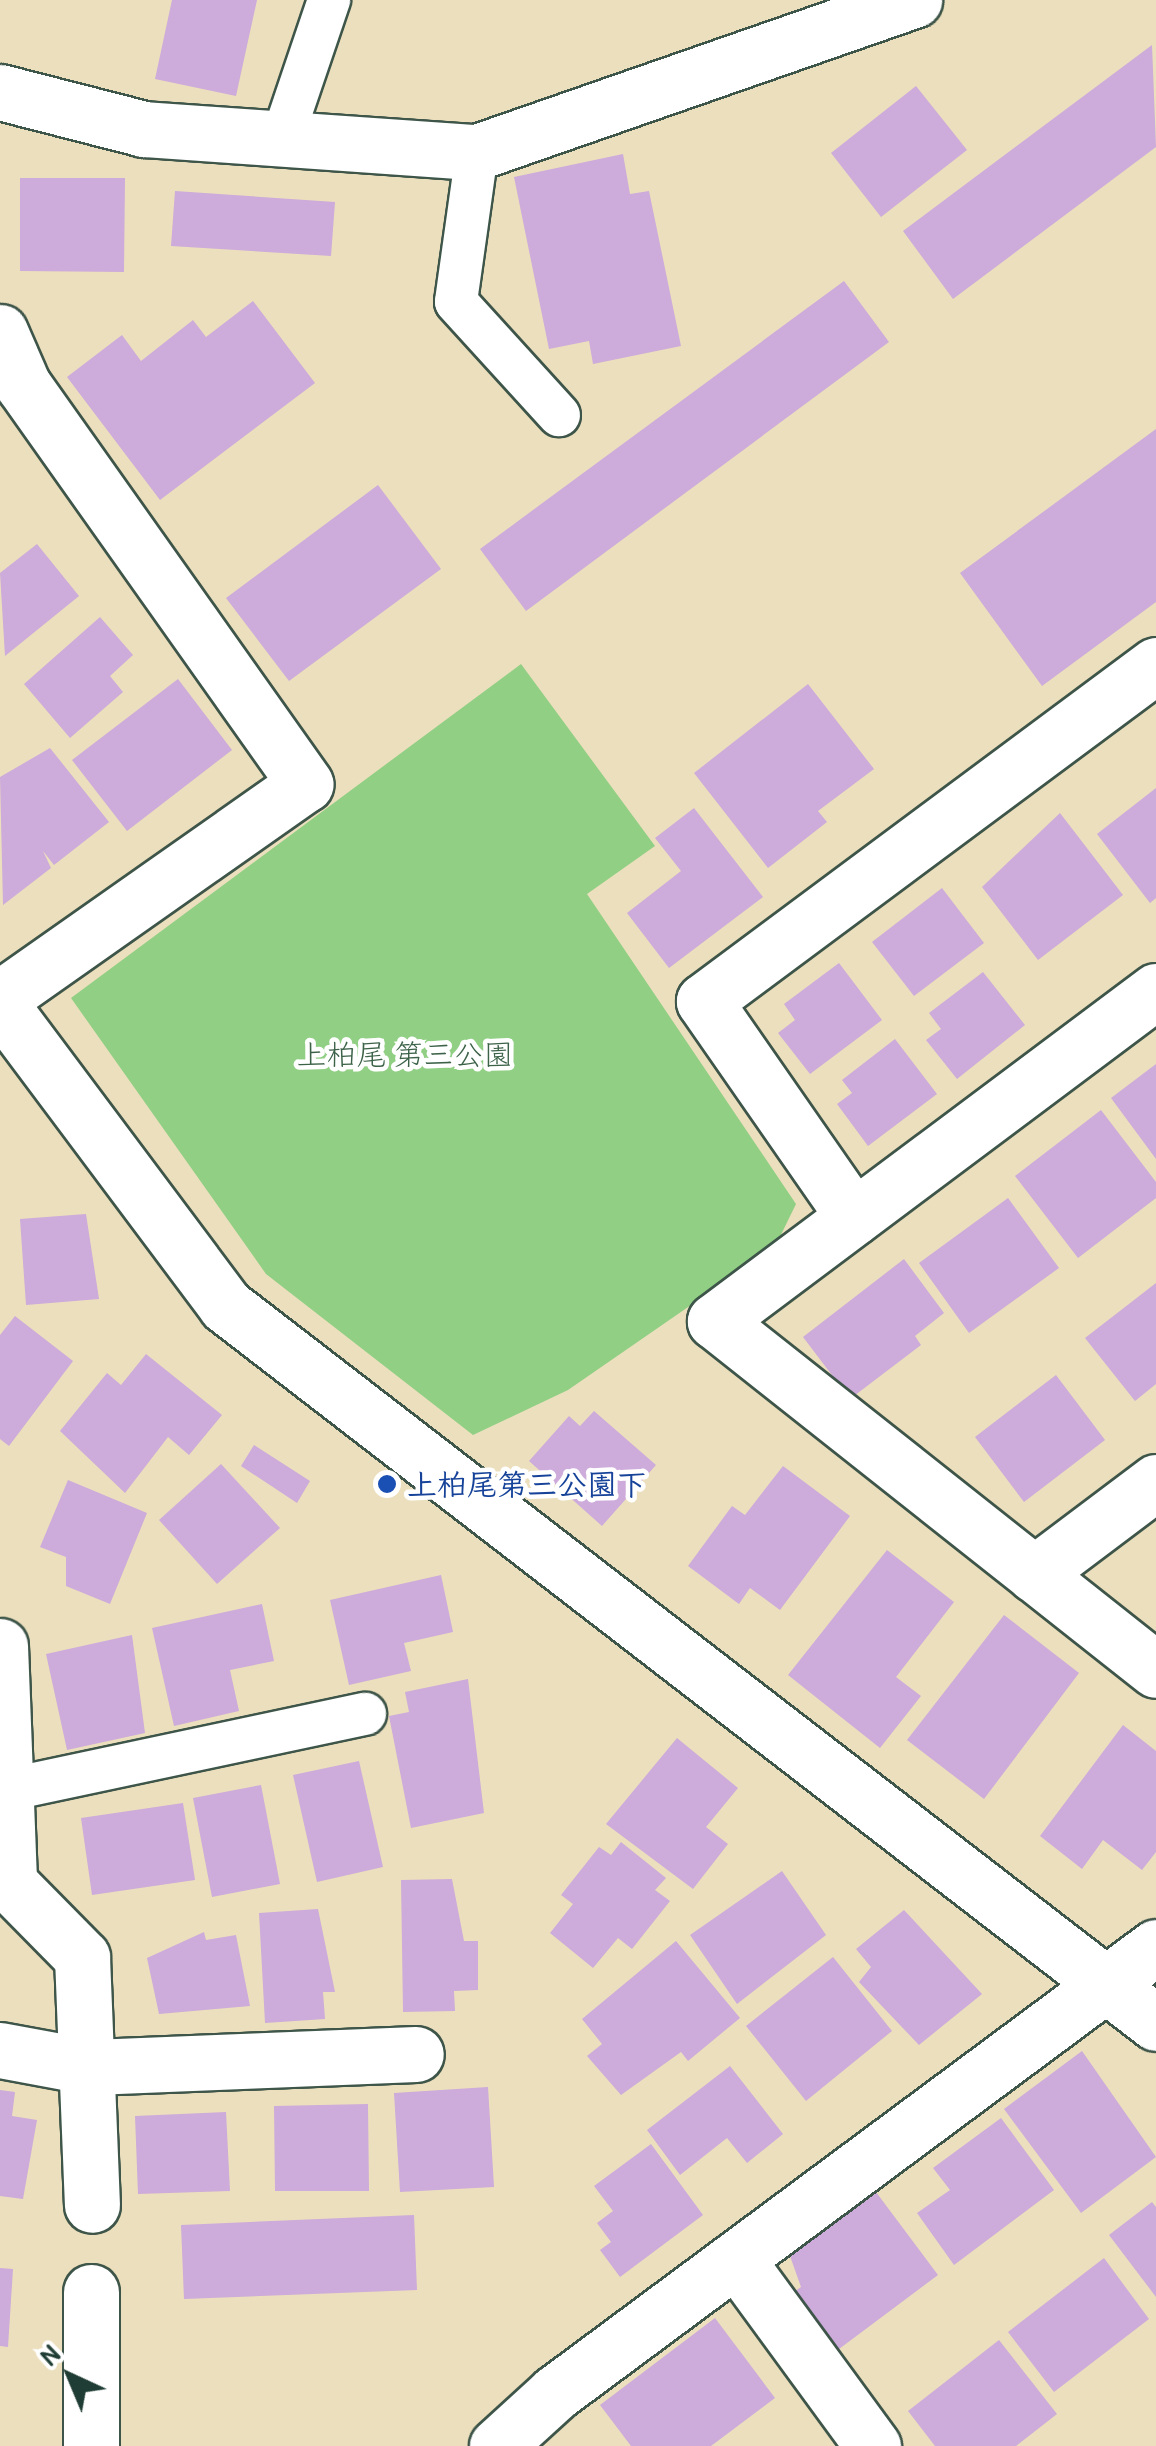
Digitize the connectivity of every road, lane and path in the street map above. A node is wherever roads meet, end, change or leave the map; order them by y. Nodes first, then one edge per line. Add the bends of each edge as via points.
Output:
1 (329, 0) edge
2 (914, 0) edge
3 (0, 92) edge
4 (282, 139) junction
5 (477, 152) junction
6 (0, 332) edge
7 (560, 415) dead end
8 (1156, 665) edge
9 (1156, 990) edge
10 (0, 1001) edge
11 (854, 1217) junction
12 (1156, 1482) edge
13 (1034, 1574) junction
14 (0, 1646) edge
15 (1156, 1670) edge
16 (365, 1714) dead end
17 (11, 1788) junction
18 (1156, 1947) edge
19 (1109, 1984) junction
20 (1156, 2023) edge
21 (0, 2050) edge
22 (416, 2054) dead end
23 (92, 2067) junction
24 (92, 2205) dead end
25 (736, 2259) junction
26 (91, 2292) dead end
27 (91, 2446) edge
28 (498, 2446) edge
29 (873, 2446) edge

1 - 4 lane
2 - 5 street
3 - 4 street via 144,129
4 - 5 street
5 - 7 lane via 456,302
6 - 10 street via 23,386 304,784
8 - 11 street via 704,1001
9 - 11 street
10 - 19 street via 226,1306
11 - 13 street via 715,1320
12 - 13 street
13 - 15 street
14 - 17 street
16 - 17 lane
17 - 23 street via 9,1883 82,1957
18 - 19 street
19 - 20 street
19 - 25 street
21 - 23 street
22 - 23 street
23 - 24 street
25 - 28 street
25 - 29 street
26 - 27 street

